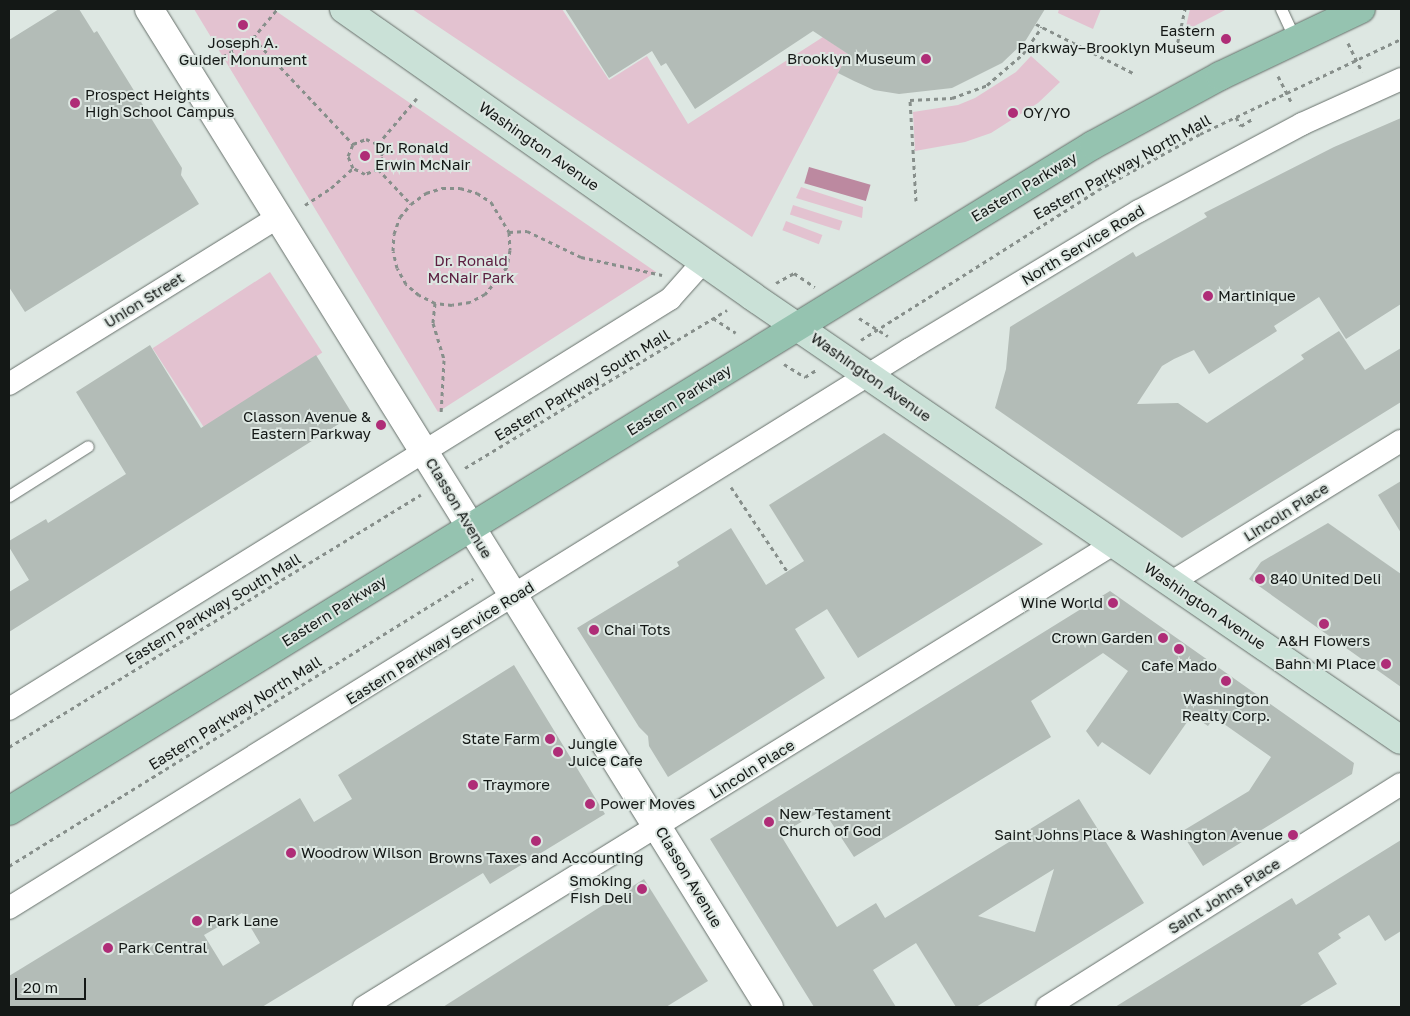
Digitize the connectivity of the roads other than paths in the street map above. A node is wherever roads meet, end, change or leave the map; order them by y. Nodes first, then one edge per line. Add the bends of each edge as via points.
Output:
1 (149, 9) edge
2 (344, 9) edge
3 (1281, 9) edge
4 (1361, 9) edge
5 (1295, 39) junction
6 (1401, 79) edge
7 (280, 216) junction
8 (703, 262) junction
9 (798, 326) junction
10 (870, 376) junction
11 (9, 384) edge
12 (1401, 441) edge
13 (88, 446) dead end
14 (426, 453) junction
15 (9, 496) edge
16 (471, 528) junction
17 (1113, 544) junction
18 (1170, 583) junction
19 (513, 597) junction
20 (9, 709) edge
21 (1401, 740) edge
22 (1401, 784) edge
23 (9, 811) edge
24 (658, 827) junction
25 (9, 908) edge
26 (364, 1007) edge
27 (769, 1007) edge
28 (1046, 1007) edge

1 - 7 street, Classon Avenue
2 - 8 main road, Washington Avenue
3 - 5 lane
4 - 5 main road, Eastern Parkway
5 - 9 main road, Eastern Parkway via 1093,145
6 - 10 street, North Service Road via 1298,115
7 - 11 street, Union Street
7 - 14 street, Classon Avenue
8 - 9 main road, Washington Avenue
8 - 14 street via 670,299
9 - 10 main road, Washington Avenue
9 - 16 main road, Eastern Parkway
10 - 17 main road, Washington Avenue
10 - 19 street, Eastern Parkway Service Road
12 - 18 street, Lincoln Place
13 - 15 lane
14 - 16 street, Classon Avenue
14 - 20 street
16 - 19 street, Classon Avenue
16 - 23 main road, Eastern Parkway
17 - 18 main road, Washington Avenue
17 - 24 street, Lincoln Place
18 - 21 main road, Washington Avenue
19 - 24 street, Classon Avenue
19 - 25 street, Eastern Parkway Service Road
22 - 28 street, Saint Johns Place
24 - 26 street, Lincoln Place
24 - 27 street, Classon Avenue

